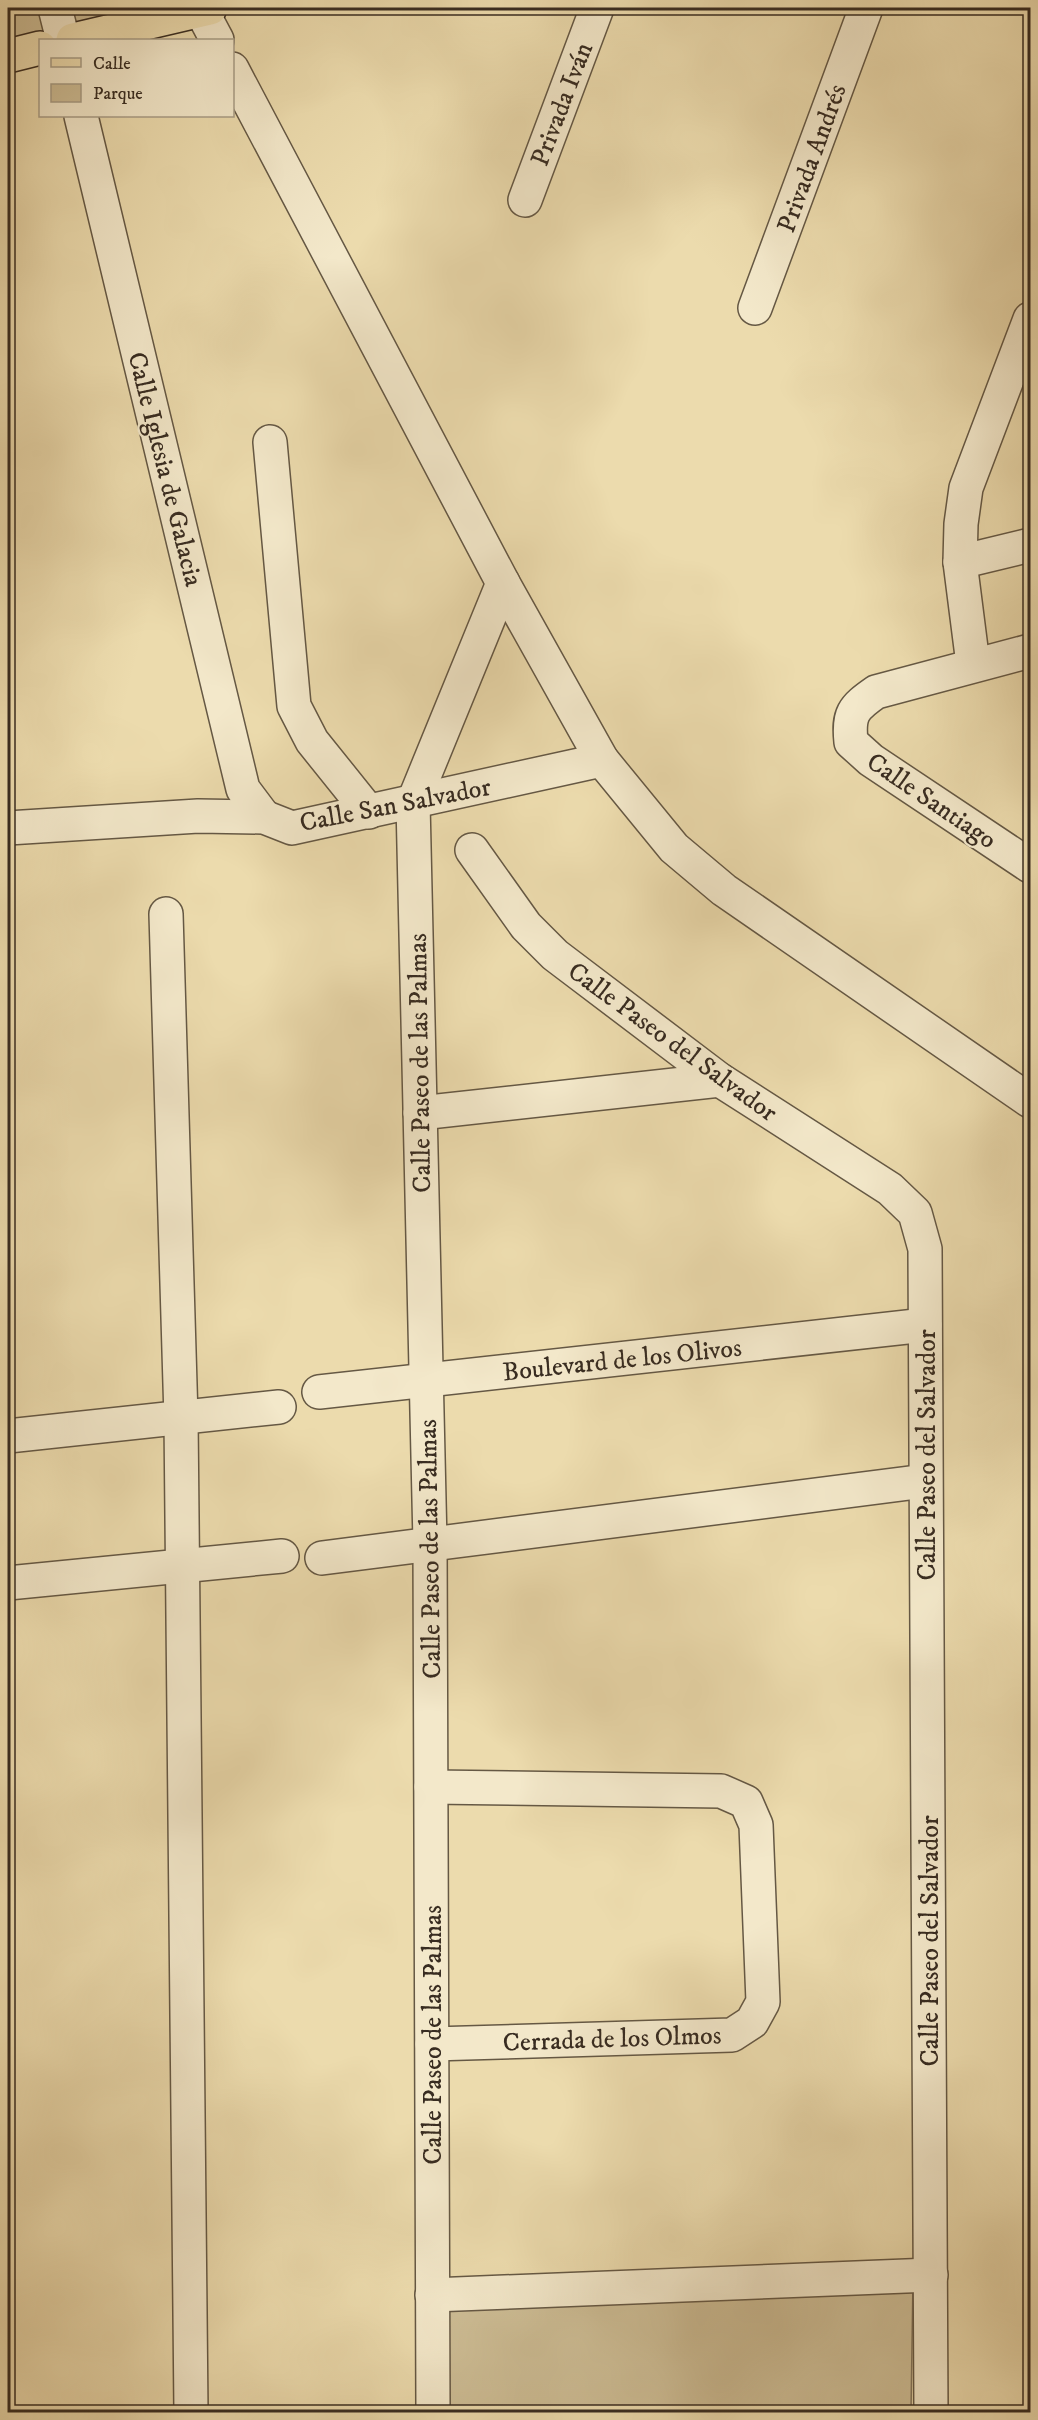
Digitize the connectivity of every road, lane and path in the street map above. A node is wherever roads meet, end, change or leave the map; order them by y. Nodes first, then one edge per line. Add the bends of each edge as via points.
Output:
1 (55, 8) edge
2 (204, 8) edge
3 (597, 8) edge
4 (866, 8) edge
5 (63, 39) edge
6 (77, 39) edge
7 (217, 39) edge
8 (39, 48) edge
9 (8, 56) edge
10 (234, 73) edge
11 (81, 117) edge
12 (525, 200) dead end
13 (755, 308) dead end
14 (1030, 319) edge
15 (270, 442) dead end
16 (1030, 545) edge
17 (960, 562) junction
18 (503, 583) junction
19 (1030, 651) edge
20 (974, 664) junction
21 (602, 760) junction
22 (413, 803) junction
23 (369, 812) junction
24 (264, 817) junction
25 (8, 828) edge
26 (472, 850) dead end
27 (1030, 866) edge
28 (166, 914) dead end
29 (720, 1080) junction
30 (1030, 1101) edge
31 (420, 1113) junction
32 (925, 1325) junction
33 (427, 1380) junction
34 (319, 1392) dead end
35 (279, 1407) dead end
36 (182, 1419) junction
37 (8, 1436) edge
38 (925, 1481) junction
39 (430, 1543) junction
40 (282, 1556) dead end
41 (322, 1558) dead end
42 (181, 1566) junction
43 (8, 1583) edge
44 (431, 1787) junction
45 (432, 2044) junction
46 (931, 2275) junction
47 (432, 2295) junction
48 (191, 2412) edge
49 (433, 2412) edge
50 (931, 2412) edge

1 - 5 street
2 - 6 main road
2 - 7 street
3 - 12 street, Privada Iván
4 - 13 street, Privada Andrés
8 - 9 main road
10 - 18 street
11 - 24 street, Calle Iglesia de Galacia via 243,789
14 - 17 street via 966,488
15 - 23 street via 294,706 312,741
16 - 17 street
17 - 20 street
18 - 21 street
18 - 22 street
19 - 20 street
20 - 27 street, Calle Santiago via 876,692 856,706 849,724 851,742 871,760
21 - 22 street, Calle San Salvador
21 - 30 street via 674,848 724,890
22 - 23 street, Calle San Salvador
22 - 31 street, Calle Paseo de las Palmas
23 - 24 street, Calle San Salvador via 292,828
24 - 25 street, Calle San Salvador via 198,816
26 - 29 street, Calle Paseo del Salvador via 526,926 555,955
28 - 36 street
29 - 31 street
29 - 32 street, Calle Paseo del Salvador via 890,1189 915,1214 925,1249
31 - 33 street, Calle Paseo de las Palmas
32 - 33 street, Boulevard de los Olivos
32 - 38 street, Calle Paseo del Salvador
33 - 34 street, Boulevard de los Olivos
33 - 39 street, Calle Paseo de las Palmas
35 - 36 street
36 - 37 street
36 - 42 street
38 - 39 street
38 - 46 street, Calle Paseo del Salvador
39 - 41 street
39 - 44 street, Calle Paseo de las Palmas
40 - 42 street
42 - 43 street
42 - 48 street
44 - 45 street, Calle Paseo de las Palmas
44 - 45 street, Cerrada de los Olmos via 721,1791 746,1802 756,1825 763,2002 752,2022 732,2036
45 - 47 street, Calle Paseo de las Palmas
46 - 47 street
46 - 50 street, Calle Paseo del Salvador
47 - 49 street, Calle Paseo de las Palmas

